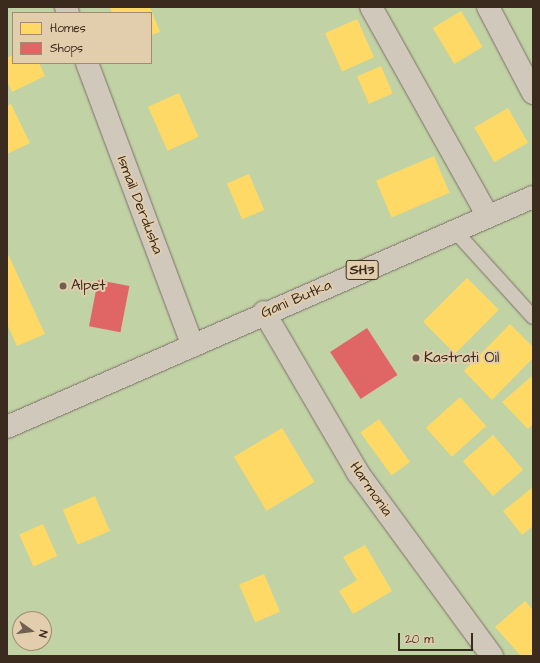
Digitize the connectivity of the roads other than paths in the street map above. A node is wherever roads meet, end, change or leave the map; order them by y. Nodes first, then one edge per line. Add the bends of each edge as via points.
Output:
1 (371, 7) edge
2 (488, 7) edge
3 (87, 64) edge
4 (533, 93) edge
5 (533, 197) edge
6 (488, 216) junction
7 (455, 230) junction
8 (264, 312) junction
9 (533, 317) edge
10 (193, 346) junction
11 (7, 427) edge
12 (492, 656) edge

1 - 6 main road
2 - 4 main road
3 - 10 main road, Ismail Derdusha
5 - 6 main road, Gani Butka / SH3
6 - 7 main road, Gani Butka / SH3
7 - 8 main road, Gani Butka / SH3
7 - 9 lane
8 - 10 main road, Gani Butka / SH3
8 - 12 main road, Harmonia via 358,473
10 - 11 main road, SH3

